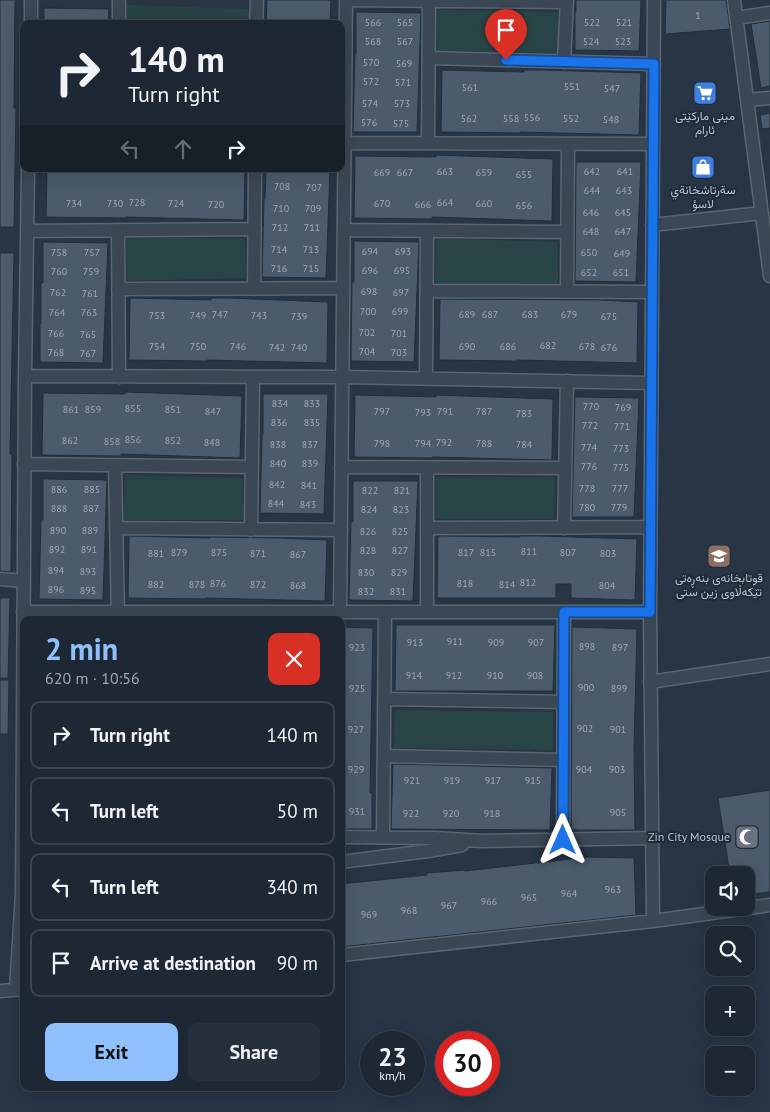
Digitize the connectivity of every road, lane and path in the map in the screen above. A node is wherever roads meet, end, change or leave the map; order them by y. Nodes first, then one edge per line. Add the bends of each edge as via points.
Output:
1 (31, 0) edge
2 (119, 0) edge
3 (257, 0) edge
4 (654, 0) edge
5 (734, 0) edge
6 (429, 1) edge
7 (567, 1) edge
8 (770, 14) edge
9 (736, 18) junction
10 (30, 20) edge
11 (119, 20) edge
12 (256, 20) edge
13 (345, 20) edge
14 (429, 58) junction
15 (564, 62) junction
16 (654, 64) junction
17 (770, 98) edge
18 (747, 100) junction
19 (345, 143) edge
20 (428, 143) junction
21 (568, 144) junction
22 (653, 144) junction
23 (28, 172) edge
24 (256, 172) edge
25 (343, 172) edge
26 (762, 213) junction
27 (652, 225) junction
28 (254, 229) junction
29 (118, 230) junction
30 (344, 230) junction
31 (27, 231) junction
32 (427, 231) junction
33 (567, 232) junction
34 (769, 254) edge
35 (770, 276) edge
36 (343, 288) junction
37 (118, 289) junction
38 (254, 289) junction
39 (427, 291) junction
40 (567, 291) junction
41 (652, 292) junction
42 (24, 376) junction
43 (119, 377) junction
44 (253, 377) junction
45 (342, 377) junction
46 (426, 379) junction
47 (567, 381) junction
48 (651, 383) junction
49 (24, 464) junction
50 (115, 465) junction
51 (252, 467) junction
52 (342, 467) junction
53 (427, 468) junction
54 (565, 468) junction
55 (650, 527) junction
56 (116, 528) junction
57 (427, 528) junction
58 (564, 528) junction
59 (251, 530) junction
60 (341, 530) junction
61 (0, 580) edge
62 (23, 581) junction
63 (23, 612) junction
64 (340, 612) junction
65 (386, 612) junction
66 (427, 612) junction
67 (564, 612) junction
68 (650, 612) junction
69 (23, 616) edge
70 (118, 616) edge
71 (208, 616) edge
72 (300, 616) edge
73 (770, 664) edge
74 (650, 682) junction
75 (384, 700) junction
76 (563, 702) junction
77 (384, 756) junction
78 (563, 760) junction
79 (345, 837) edge
80 (383, 838) junction
81 (653, 838) junction
82 (563, 840) junction
83 (483, 841) junction
84 (345, 861) edge
85 (770, 905) edge
86 (653, 921) junction
87 (345, 955) edge
88 (20, 989) edge
89 (0, 991) edge

1 - 10 street
2 - 11 street
3 - 12 street
4 - 16 street
5 - 9 street
6 - 7 street
6 - 13 street via 346,0
6 - 14 street
7 - 15 street
8 - 9 street
9 - 18 street
14 - 15 street
14 - 20 street
15 - 16 street
16 - 22 street
17 - 18 street
18 - 26 street
19 - 20 street
20 - 21 street
21 - 22 street
21 - 33 street
22 - 27 street
23 - 31 street
24 - 28 street
25 - 30 street
26 - 27 street
26 - 34 street
27 - 41 street
28 - 29 street
28 - 38 street
29 - 31 street
29 - 37 street
30 - 32 street
30 - 36 street
31 - 42 street
32 - 33 street
32 - 39 street
33 - 40 street
34 - 35 street
36 - 38 street
36 - 45 street
37 - 38 street
37 - 43 street
39 - 40 street
39 - 46 street
40 - 41 street
41 - 48 street
42 - 43 street
42 - 49 street
43 - 44 street
44 - 45 street
44 - 51 street
45 - 46 street
45 - 52 street
46 - 47 street
47 - 48 street
47 - 54 street
48 - 55 street
49 - 50 street
49 - 62 street
50 - 51 street
50 - 56 street
51 - 59 street
52 - 53 street
52 - 60 street
53 - 54 street
53 - 57 street
54 - 58 street
55 - 58 street
55 - 68 street
56 - 59 street
56 - 70 street
57 - 58 street
57 - 66 street
59 - 60 street
60 - 64 street
61 - 62 street
62 - 63 street
63 - 69 street
63 - 70 street
64 - 65 street
64 - 72 street
65 - 66 street
65 - 75 street
66 - 67 street
67 - 68 street
67 - 76 street
68 - 74 street
70 - 71 street
71 - 72 street
73 - 74 street
74 - 81 street
75 - 76 street
75 - 77 street
76 - 78 street
77 - 78 street
77 - 80 street
78 - 82 street
79 - 80 street
80 - 83 street
81 - 82 street
81 - 86 street
82 - 83 street
83 - 84 street
85 - 86 street
86 - 87 street
88 - 89 street

